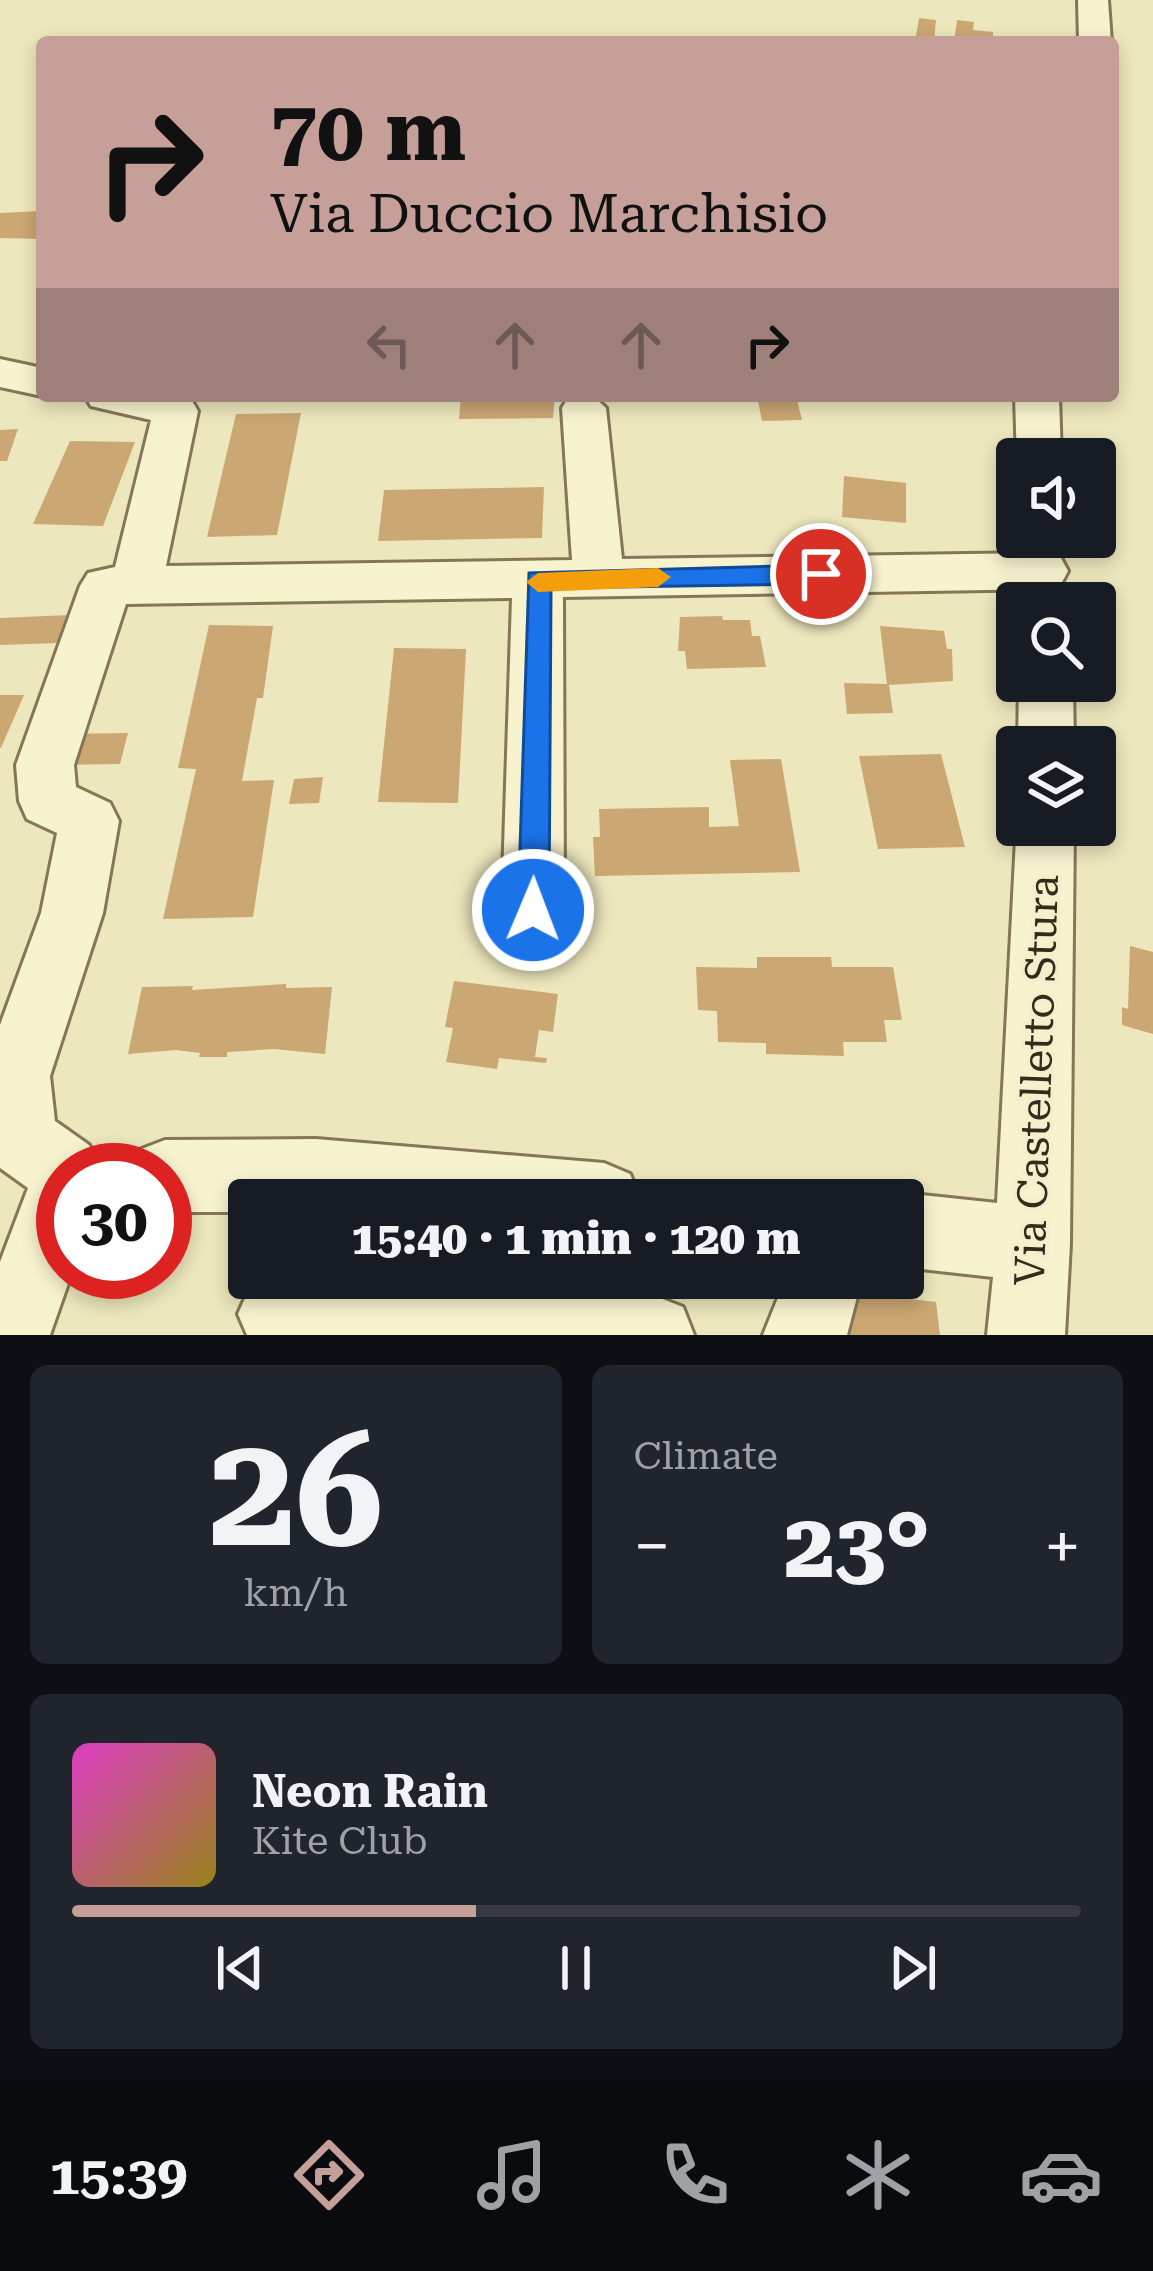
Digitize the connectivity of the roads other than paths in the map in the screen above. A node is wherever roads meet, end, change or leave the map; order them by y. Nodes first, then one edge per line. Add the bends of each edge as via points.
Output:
1 (1093, 0) edge
2 (1095, 36) edge
3 (0, 373) edge
4 (36, 381) edge
5 (135, 402) edge
6 (1037, 402) edge
7 (584, 408) dead end
8 (1038, 438) edge
9 (1043, 570) edge
10 (599, 578) junction
11 (538, 579) junction
12 (136, 585) junction
13 (1043, 846) edge
14 (533, 910) dead end
15 (36, 1151) edge
16 (192, 1176) edge
17 (362, 1179) edge
18 (924, 1231) edge
19 (1033, 1244) junction
20 (36, 1266) edge
21 (820, 1299) edge
22 (277, 1314) dead end
23 (11, 1335) edge
24 (655, 1335) edge
25 (802, 1335) edge
26 (1026, 1335) edge

1 - 2 street
3 - 4 street
5 - 12 street via 176,411
6 - 8 street
7 - 10 street
9 - 10 street
10 - 11 street
11 - 12 street
11 - 14 street
12 - 15 street via 106,586 45,765 48,801 89,821 72,913 16,1076 22,1141
13 - 19 street, Via Castelletto Stura
16 - 17 street
18 - 19 street
19 - 26 street, Via Castelletto Stura
20 - 23 street
21 - 25 street
22 - 24 street

